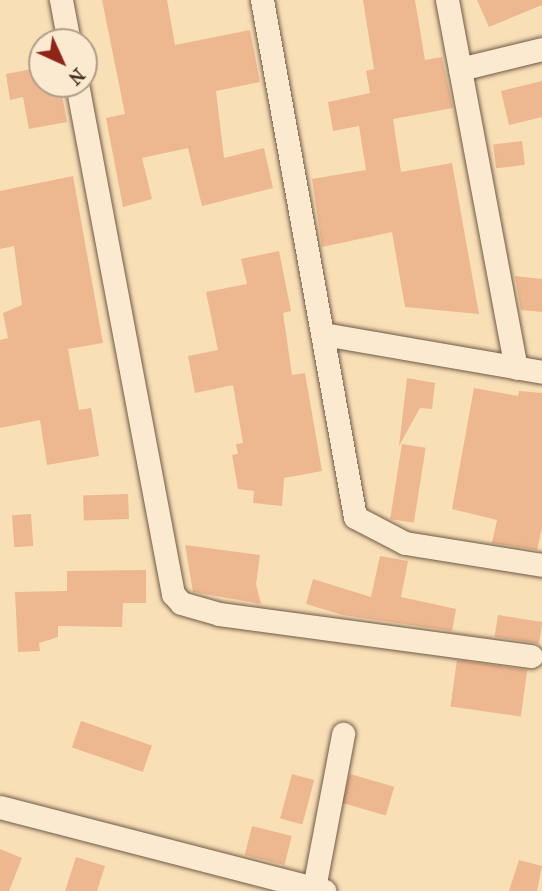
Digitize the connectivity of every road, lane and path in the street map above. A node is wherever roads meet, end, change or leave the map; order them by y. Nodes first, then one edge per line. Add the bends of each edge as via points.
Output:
1 (61, 0) edge
2 (262, 0) edge
3 (447, 0) edge
4 (66, 28) edge
5 (542, 49) edge
6 (460, 69) junction
7 (80, 98) edge
8 (323, 334) junction
9 (516, 368) junction
10 (542, 372) edge
11 (542, 565) edge
12 (531, 656) dead end
13 (343, 734) dead end
14 (0, 807) edge
15 (319, 889) edge

1 - 4 street
2 - 8 street
3 - 6 street
5 - 6 street
6 - 9 street
7 - 12 street via 173,594 181,603 219,614
8 - 9 street
8 - 11 street via 355,517 405,543
9 - 10 street
13 - 15 street
14 - 15 street

